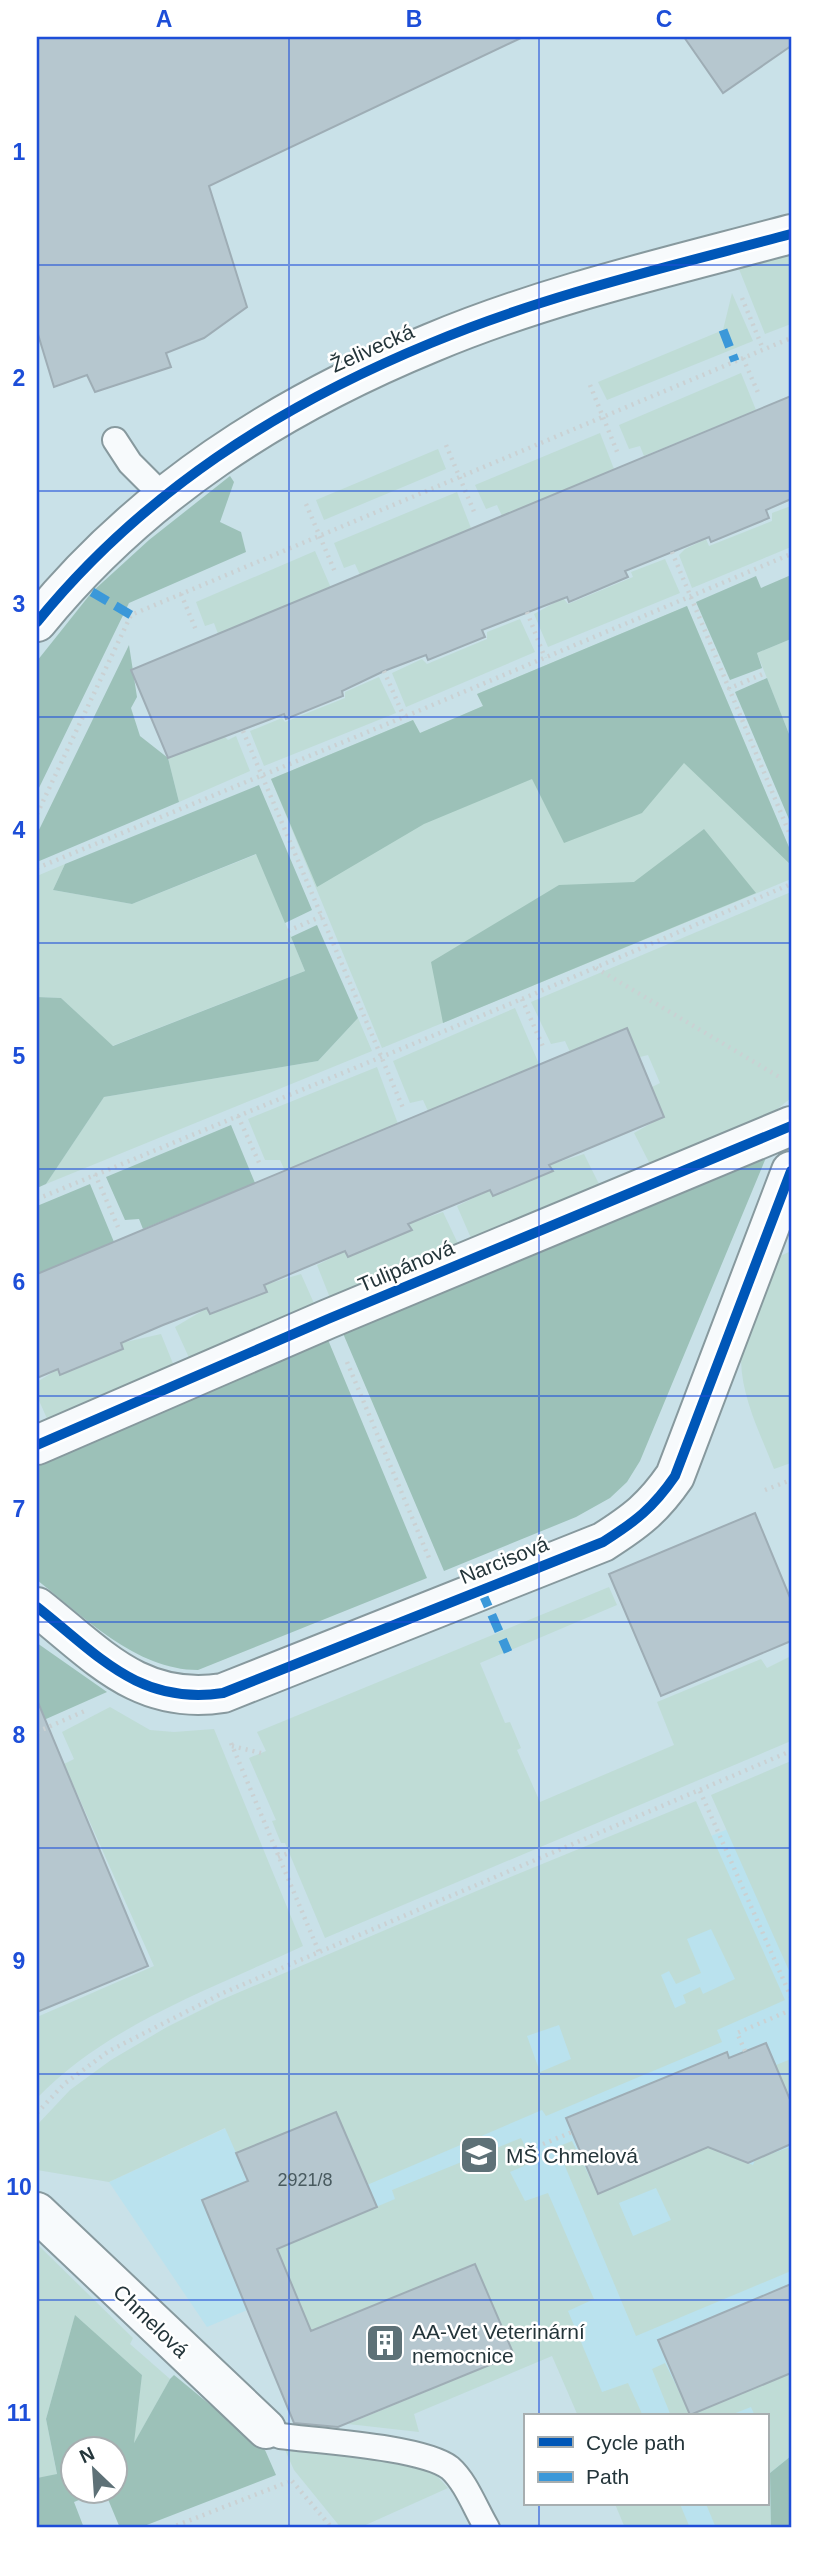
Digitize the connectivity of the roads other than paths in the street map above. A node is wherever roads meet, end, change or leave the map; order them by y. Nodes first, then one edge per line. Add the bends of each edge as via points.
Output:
1 (791, 234) edge
2 (115, 440) dead end
3 (164, 497) junction
4 (37, 622) edge
5 (791, 1126) edge
6 (791, 1171) edge
7 (37, 1446) edge
8 (37, 1607) edge
9 (37, 2212) edge
10 (266, 2429) joint
11 (487, 2528) edge

1 - 3 street, Želivecká via 552,300 433,342 288,410
2 - 3 lane via 130,463
3 - 4 street, Želivecká via 70,581
5 - 7 street, Tulipánová
6 - 8 street, Narcisová via 675,1476 657,1502 603,1542 223,1693 199,1697 163,1692 120,1674
9 - 10 street, Chmelová
10 - 11 lane via 280,2436 408,2453 441,2462 461,2482

